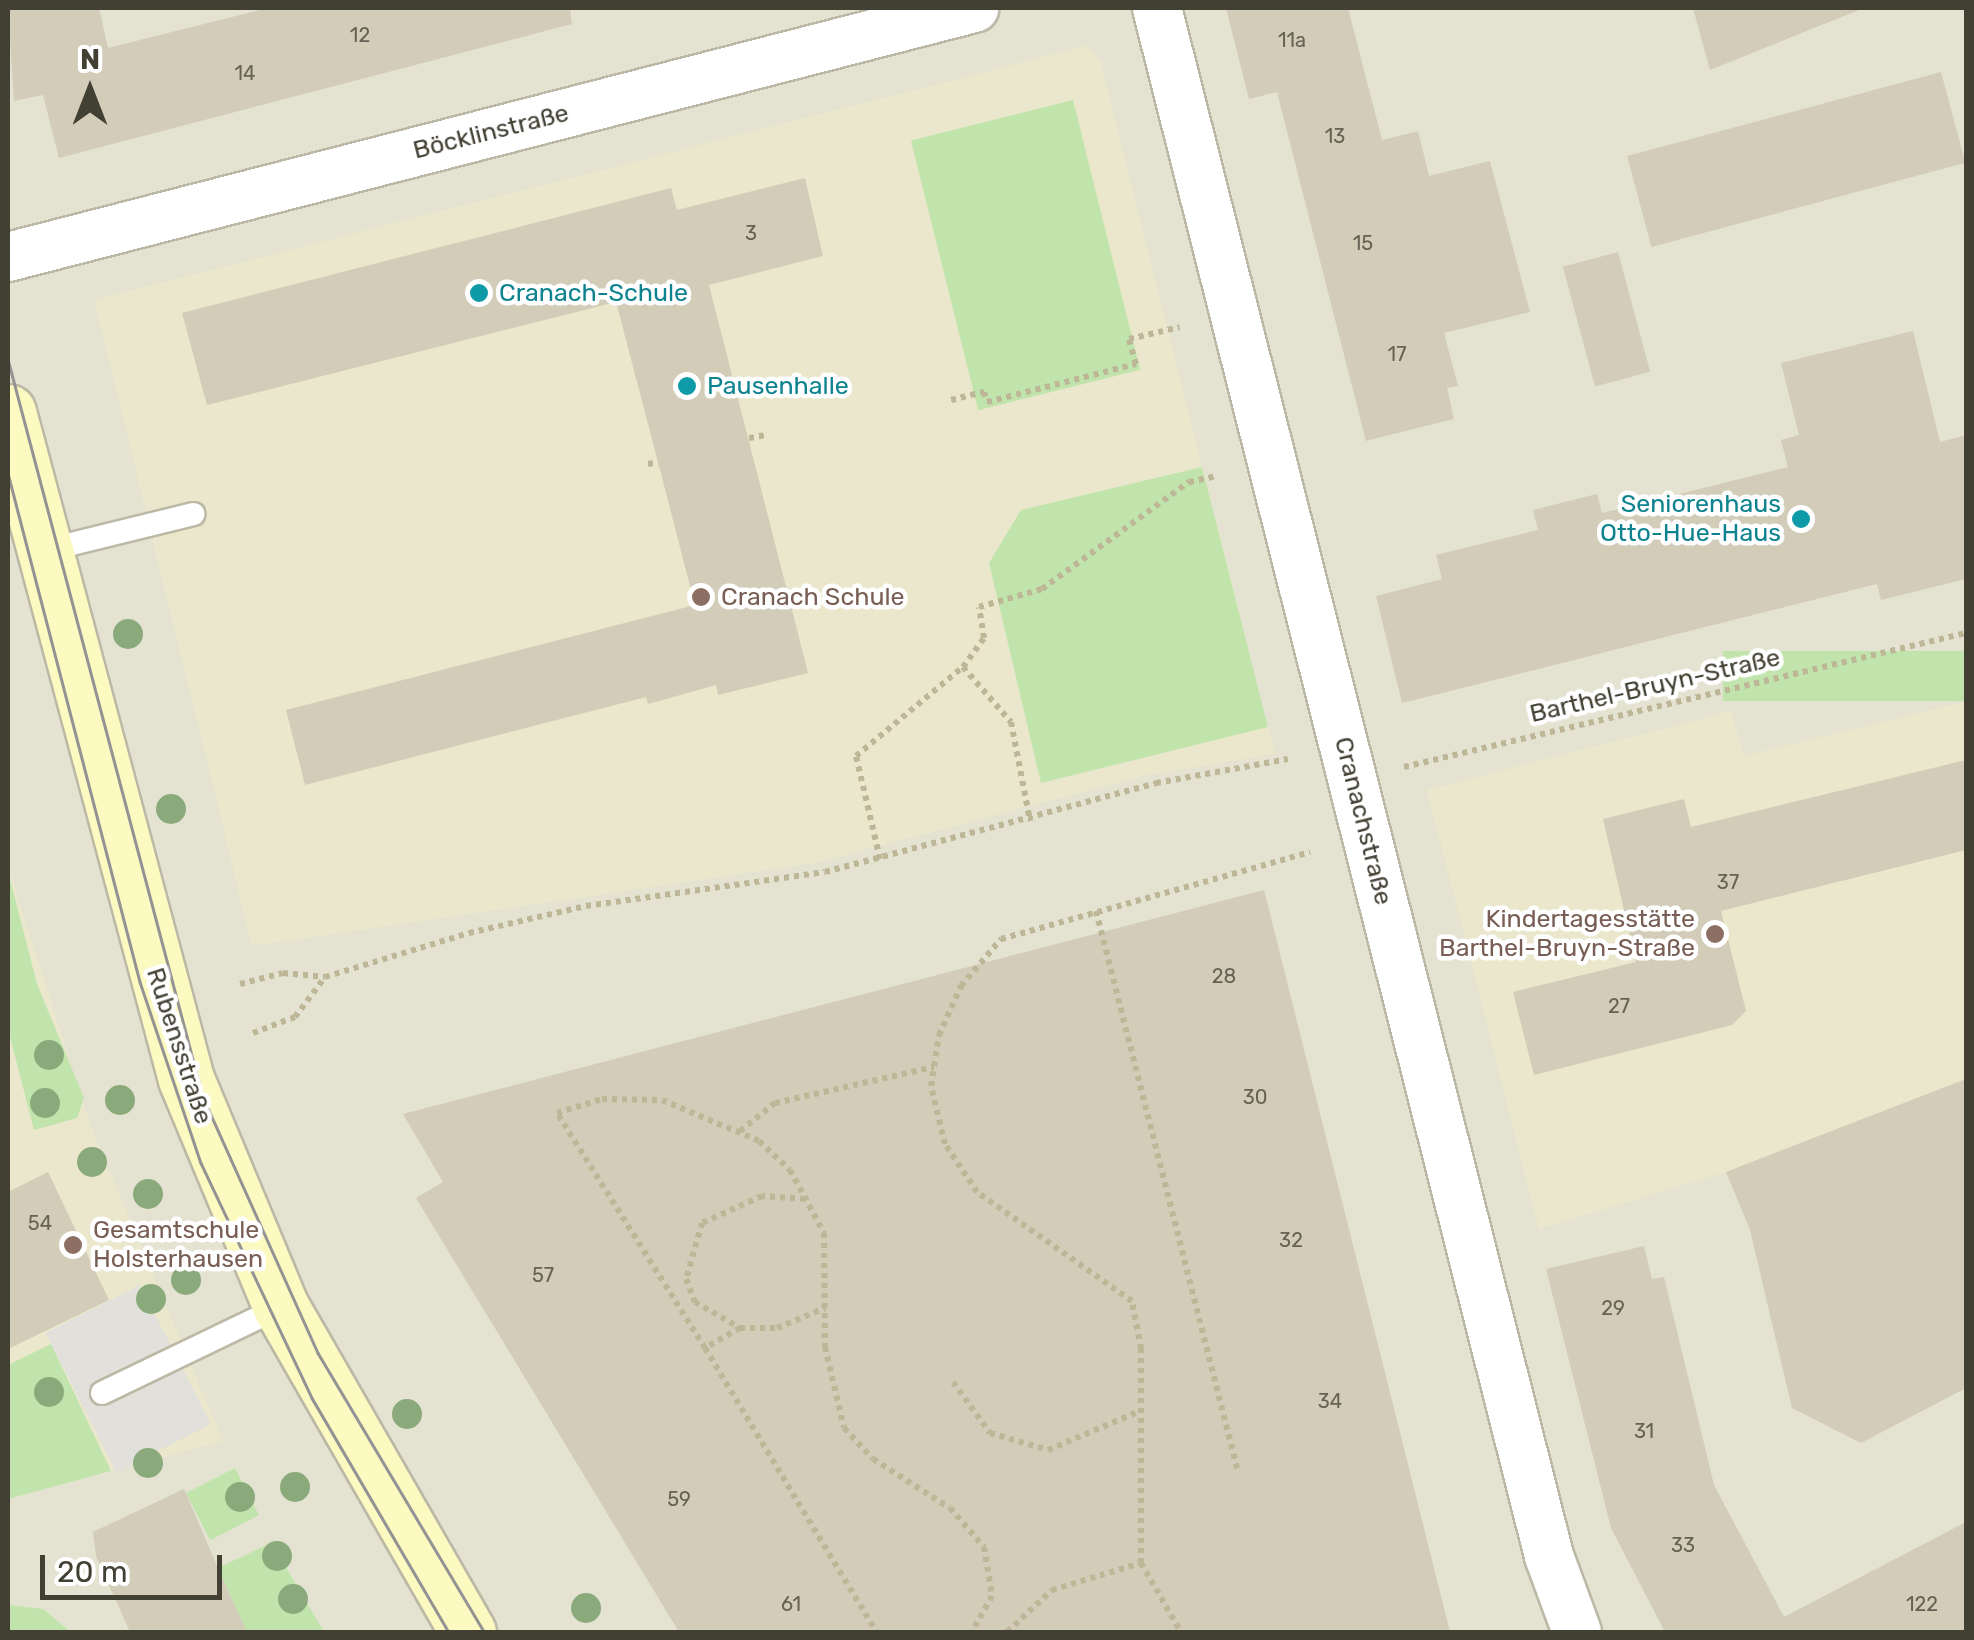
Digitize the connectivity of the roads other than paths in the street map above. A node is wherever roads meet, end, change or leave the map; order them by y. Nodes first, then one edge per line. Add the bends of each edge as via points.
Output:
1 (974, 8) edge
2 (1157, 8) edge
3 (8, 256) edge
4 (8, 412) edge
5 (194, 514) dead end
6 (43, 550) junction
7 (282, 1307) junction
8 (102, 1393) dead end
9 (468, 1632) edge
10 (1577, 1632) edge

1 - 3 street, Böcklinstraße
2 - 10 street, Cranachstraße via 1549,1556
4 - 6 main road, Rubensstraße
5 - 6 lane
6 - 7 main road, Rubensstraße via 186,1079
7 - 8 lane
7 - 9 main road, Rubensstraße

